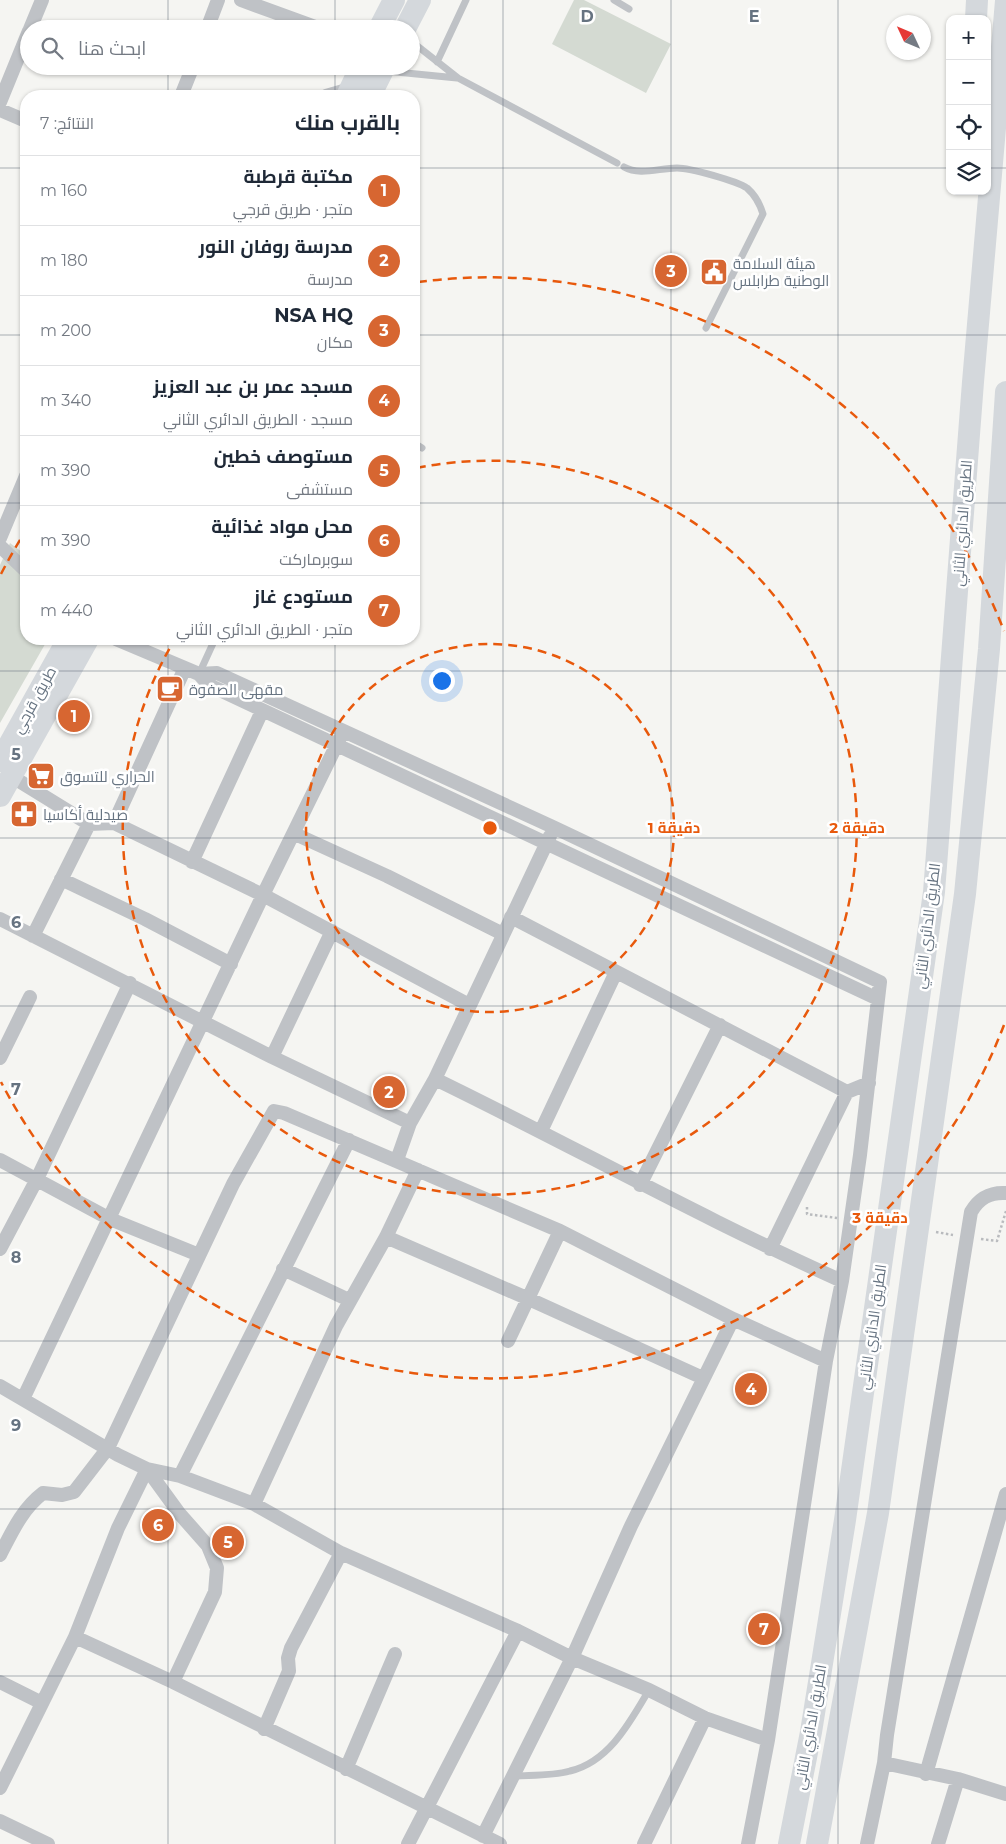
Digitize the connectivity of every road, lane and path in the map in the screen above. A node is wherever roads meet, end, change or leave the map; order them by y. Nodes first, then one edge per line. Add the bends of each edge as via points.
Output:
1 (42, 0) edge
2 (218, 0) edge
3 (241, 0) edge
4 (394, 0) edge
5 (420, 0) edge
6 (466, 0) edge
7 (614, 0) edge
8 (977, 0) edge
9 (1006, 1) edge
10 (629, 9) dead end
11 (976, 15) edge
12 (33, 20) edge
13 (210, 20) edge
14 (295, 20) edge
15 (384, 20) edge
16 (410, 20) edge
17 (420, 48) edge
18 (20, 52) edge
19 (437, 62) junction
20 (420, 73) edge
21 (190, 75) edge
22 (359, 75) edge
23 (376, 75) edge
24 (458, 78) junction
25 (184, 90) edge
26 (357, 90) edge
27 (360, 90) edge
28 (0, 102) edge
29 (0, 110) edge
30 (20, 118) edge
31 (977, 195) edge
32 (706, 328) dead end
33 (973, 382) junction
34 (1006, 392) edge
35 (20, 490) edge
36 (0, 538) edge
37 (0, 546) edge
38 (20, 565) edge
39 (65, 645) edge
40 (84, 645) edge
41 (130, 645) edge
42 (212, 645) edge
43 (185, 668) junction
44 (199, 674) junction
45 (262, 711) junction
46 (343, 731) junction
47 (336, 746) junction
48 (6, 768) edge
49 (0, 796) edge
50 (114, 823) junction
51 (89, 824) junction
52 (554, 827) junction
53 (295, 834) junction
54 (546, 844) junction
55 (192, 862) junction
56 (61, 879) junction
57 (263, 895) junction
58 (511, 916) junction
59 (0, 919) edge
60 (332, 931) junction
61 (503, 934) junction
62 (33, 936) junction
63 (231, 964) junction
64 (616, 972) junction
65 (130, 983) junction
66 (30, 997) dead end
67 (878, 999) junction
68 (469, 1005) junction
69 (203, 1020) junction
70 (720, 1025) junction
71 (272, 1057) junction
72 (0, 1058) edge
73 (434, 1079) junction
74 (869, 1083) junction
75 (847, 1092) junction
76 (410, 1123) junction
77 (541, 1131) junction
78 (349, 1140) junction
79 (0, 1160) edge
80 (397, 1160) junction
81 (418, 1170) junction
82 (37, 1179) junction
83 (640, 1185) junction
84 (1006, 1194) edge
85 (1006, 1211) edge
86 (110, 1219) junction
87 (560, 1231) junction
88 (386, 1237) junction
89 (997, 1241) dead end
90 (0, 1249) edge
91 (770, 1249) junction
92 (199, 1255) junction
93 (283, 1269) junction
94 (842, 1281) junction
95 (529, 1299) junction
96 (349, 1300) junction
97 (733, 1319) junction
98 (508, 1341) dead end
99 (826, 1361) junction
100 (703, 1378) junction
101 (0, 1386) edge
102 (23, 1399) junction
103 (108, 1448) junction
104 (147, 1469) junction
105 (180, 1476) junction
106 (1006, 1494) edge
107 (254, 1504) junction
108 (341, 1553) junction
109 (0, 1555) edge
110 (518, 1631) junction
111 (75, 1636) junction
112 (396, 1654) dead end
113 (572, 1658) junction
114 (0, 1682) edge
115 (173, 1682) junction
116 (649, 1690) junction
117 (42, 1703) junction
118 (705, 1718) junction
119 (264, 1729) junction
120 (768, 1740) junction
121 (884, 1762) junction
122 (346, 1769) junction
123 (926, 1774) junction
124 (515, 1776) junction
125 (958, 1779) junction
126 (0, 1788) edge
127 (1006, 1794) edge
128 (426, 1808) junction
129 (0, 1821) edge
130 (483, 1836) junction
131 (48, 1844) edge
132 (408, 1844) edge
133 (500, 1844) edge
134 (644, 1844) edge
135 (748, 1844) edge
136 (789, 1844) edge
137 (817, 1844) edge
138 (867, 1844) edge
139 (938, 1844) edge

1 - 12 street
2 - 13 street
3 - 14 street
4 - 15 highway
5 - 16 highway
6 - 19 lane
7 - 10 lane
8 - 11 highway
9 - 33 highway, الطريق الدائري الثاني
17 - 19 lane
18 - 28 street
19 - 24 lane
20 - 24 lane
21 - 25 street
22 - 26 highway
23 - 27 highway
24 - 32 lane via 631,171 675,168 700,172 745,187 760,204 763,214
29 - 30 street
31 - 33 highway
33 - 136 highway, الطريق الدائري الثاني via 934,892 845,1520
34 - 137 highway, الطريق الدائري الثاني via 989,649 965,894 878,1513
35 - 36 street
37 - 38 street
39 - 48 highway, طريق قرجي
40 - 48 highway, طريق قرجي
41 - 43 street
42 - 44 lane
43 - 44 street
43 - 50 street
44 - 45 street via 209,686
44 - 46 street via 217,674
45 - 47 street
45 - 55 street
46 - 47 street
46 - 52 street
47 - 53 street
47 - 54 street
48 - 49 highway, طريق قرجي
48 - 51 street
50 - 51 street
50 - 55 street
51 - 56 street
52 - 54 street
52 - 67 street via 880,982
53 - 57 street
53 - 61 street
54 - 58 street
54 - 67 street
55 - 57 street
56 - 62 street
56 - 63 street
57 - 60 street
57 - 63 street
58 - 61 street
58 - 64 street
59 - 62 street
60 - 68 street
60 - 71 street
61 - 68 street
62 - 65 street
63 - 69 street
64 - 70 street
64 - 77 street
65 - 69 street
65 - 82 street
66 - 72 street
67 - 74 street
68 - 73 street
69 - 71 street
69 - 86 street
70 - 75 street
70 - 83 street
71 - 76 street
73 - 76 street
73 - 77 street
74 - 75 street
74 - 94 street
75 - 91 street
76 - 80 street
77 - 83 street
78 - 80 street
78 - 92 street via 284,1112 274,1111 232,1184
78 - 93 street
79 - 82 street
80 - 81 street
81 - 87 street
81 - 88 street
82 - 86 street
82 - 90 street
83 - 91 street
84 - 121 street via 994,1193 984,1198 971,1212
85 - 89 path
86 - 92 street
86 - 102 street
87 - 95 street
87 - 97 street
88 - 95 street
88 - 96 street
91 - 94 street
92 - 103 street
93 - 96 street
93 - 105 street
94 - 99 street
95 - 98 street
95 - 100 street
96 - 107 street
97 - 99 street
97 - 100 street
99 - 120 street
100 - 113 street
101 - 102 street
102 - 103 street
103 - 104 street
103 - 109 street via 74,1492 62,1495 44,1493 32,1501
104 - 105 street
104 - 111 street via 118,1528
104 - 115 street via 208,1546 217,1568 216,1592
105 - 107 street
106 - 123 street
107 - 108 street
108 - 110 street
108 - 119 street via 291,1648 289,1672
110 - 113 street
110 - 128 street
111 - 115 street
111 - 117 street
112 - 122 street
113 - 116 street
113 - 124 street
114 - 117 street
115 - 119 street
116 - 118 street
116 - 124 lane via 624,1731 600,1756 571,1771
117 - 126 street
118 - 120 street
118 - 134 street
119 - 122 street
120 - 135 street
121 - 123 street
121 - 138 street
122 - 128 street
123 - 125 street
124 - 130 street
125 - 127 street
125 - 139 street
128 - 130 street
128 - 132 street
129 - 131 street
130 - 133 street

